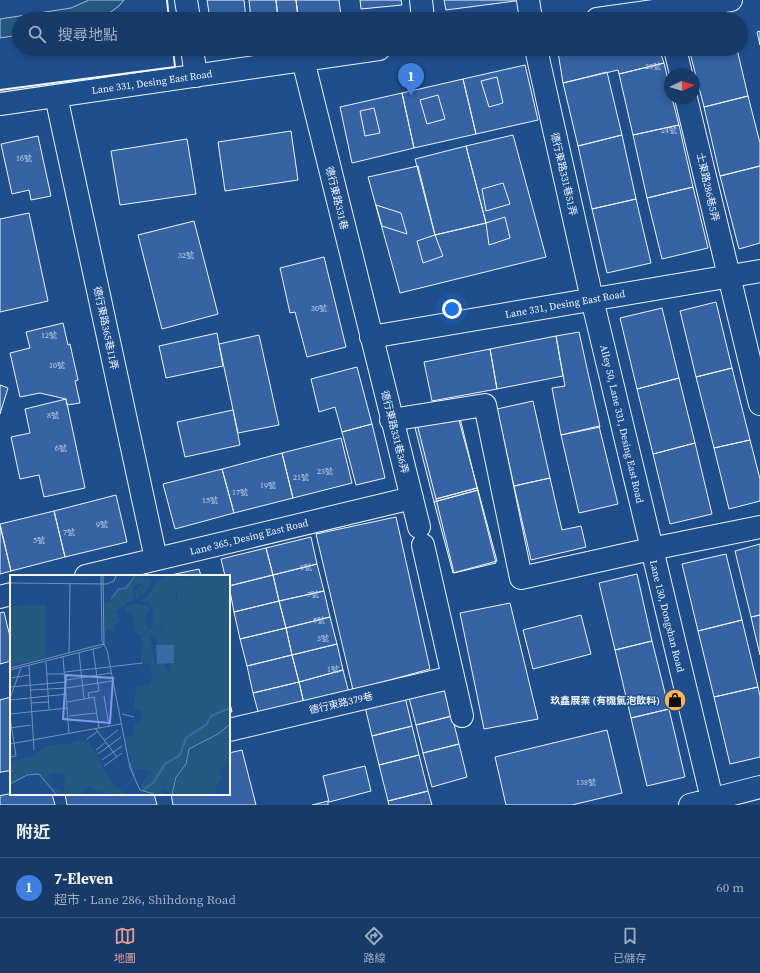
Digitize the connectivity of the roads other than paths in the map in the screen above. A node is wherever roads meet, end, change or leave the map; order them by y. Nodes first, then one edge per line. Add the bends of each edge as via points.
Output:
1 (186, 0) edge
2 (421, 0) edge
3 (528, 0) edge
4 (731, 0) edge
5 (642, 6) edge
6 (188, 12) edge
7 (422, 12) edge
8 (530, 12) edge
9 (621, 12) edge
10 (661, 12) edge
11 (676, 12) edge
12 (193, 56) edge
13 (331, 56) edge
14 (538, 56) edge
15 (677, 56) edge
16 (303, 60) junction
17 (680, 68) edge
18 (196, 76) junction
19 (56, 96) junction
20 (0, 104) edge
21 (687, 104) edge
22 (760, 271) edge
23 (729, 277) junction
24 (592, 299) junction
25 (371, 337) junction
26 (760, 404) edge
27 (391, 420) junction
28 (412, 498) junction
29 (760, 527) edge
30 (651, 548) junction
31 (156, 559) junction
32 (90, 575) edge
33 (10, 594) edge
34 (0, 597) edge
35 (453, 677) junction
36 (462, 716) dead end
37 (230, 730) edge
38 (10, 782) edge
39 (0, 784) edge
40 (760, 787) edge
41 (712, 799) junction
42 (690, 805) edge

1 - 6 street
2 - 7 street
3 - 8 street
4 - 11 street
5 - 9 street
5 - 10 street
12 - 18 street
13 - 16 street, Lane 331, Desing East Road
14 - 24 street, 德行東路331巷51弄
15 - 17 street
16 - 18 street, Lane 331, Desing East Road
16 - 25 street, 德行東路331巷
18 - 19 street, Lane 331, Desing East Road
19 - 20 street, Lane 331, Desing East Road
19 - 31 street, 德行東路365巷11弄
21 - 23 street, 士東路286巷5弄
22 - 23 street, Lane 331, Desing East Road
23 - 24 street, Lane 331, Desing East Road
23 - 26 street, 士東路286巷5弄
24 - 25 street, Lane 331, Desing East Road
24 - 30 street, Alley 50, Lane 331, Desing East Road
25 - 27 street, 德行東路331巷36弄
27 - 28 street, 德行東路331巷36弄
27 - 30 street via 484,404 521,578
28 - 31 street, Lane 365, Desing East Road
28 - 35 street, 德行東路331巷36弄
29 - 30 street
30 - 41 street, Lane 130, Dongshan Road
31 - 32 street, Lane 365, Desing East Road
33 - 34 street
35 - 36 street
35 - 37 street, 德行東路379巷
38 - 39 street
40 - 41 street
41 - 42 street

